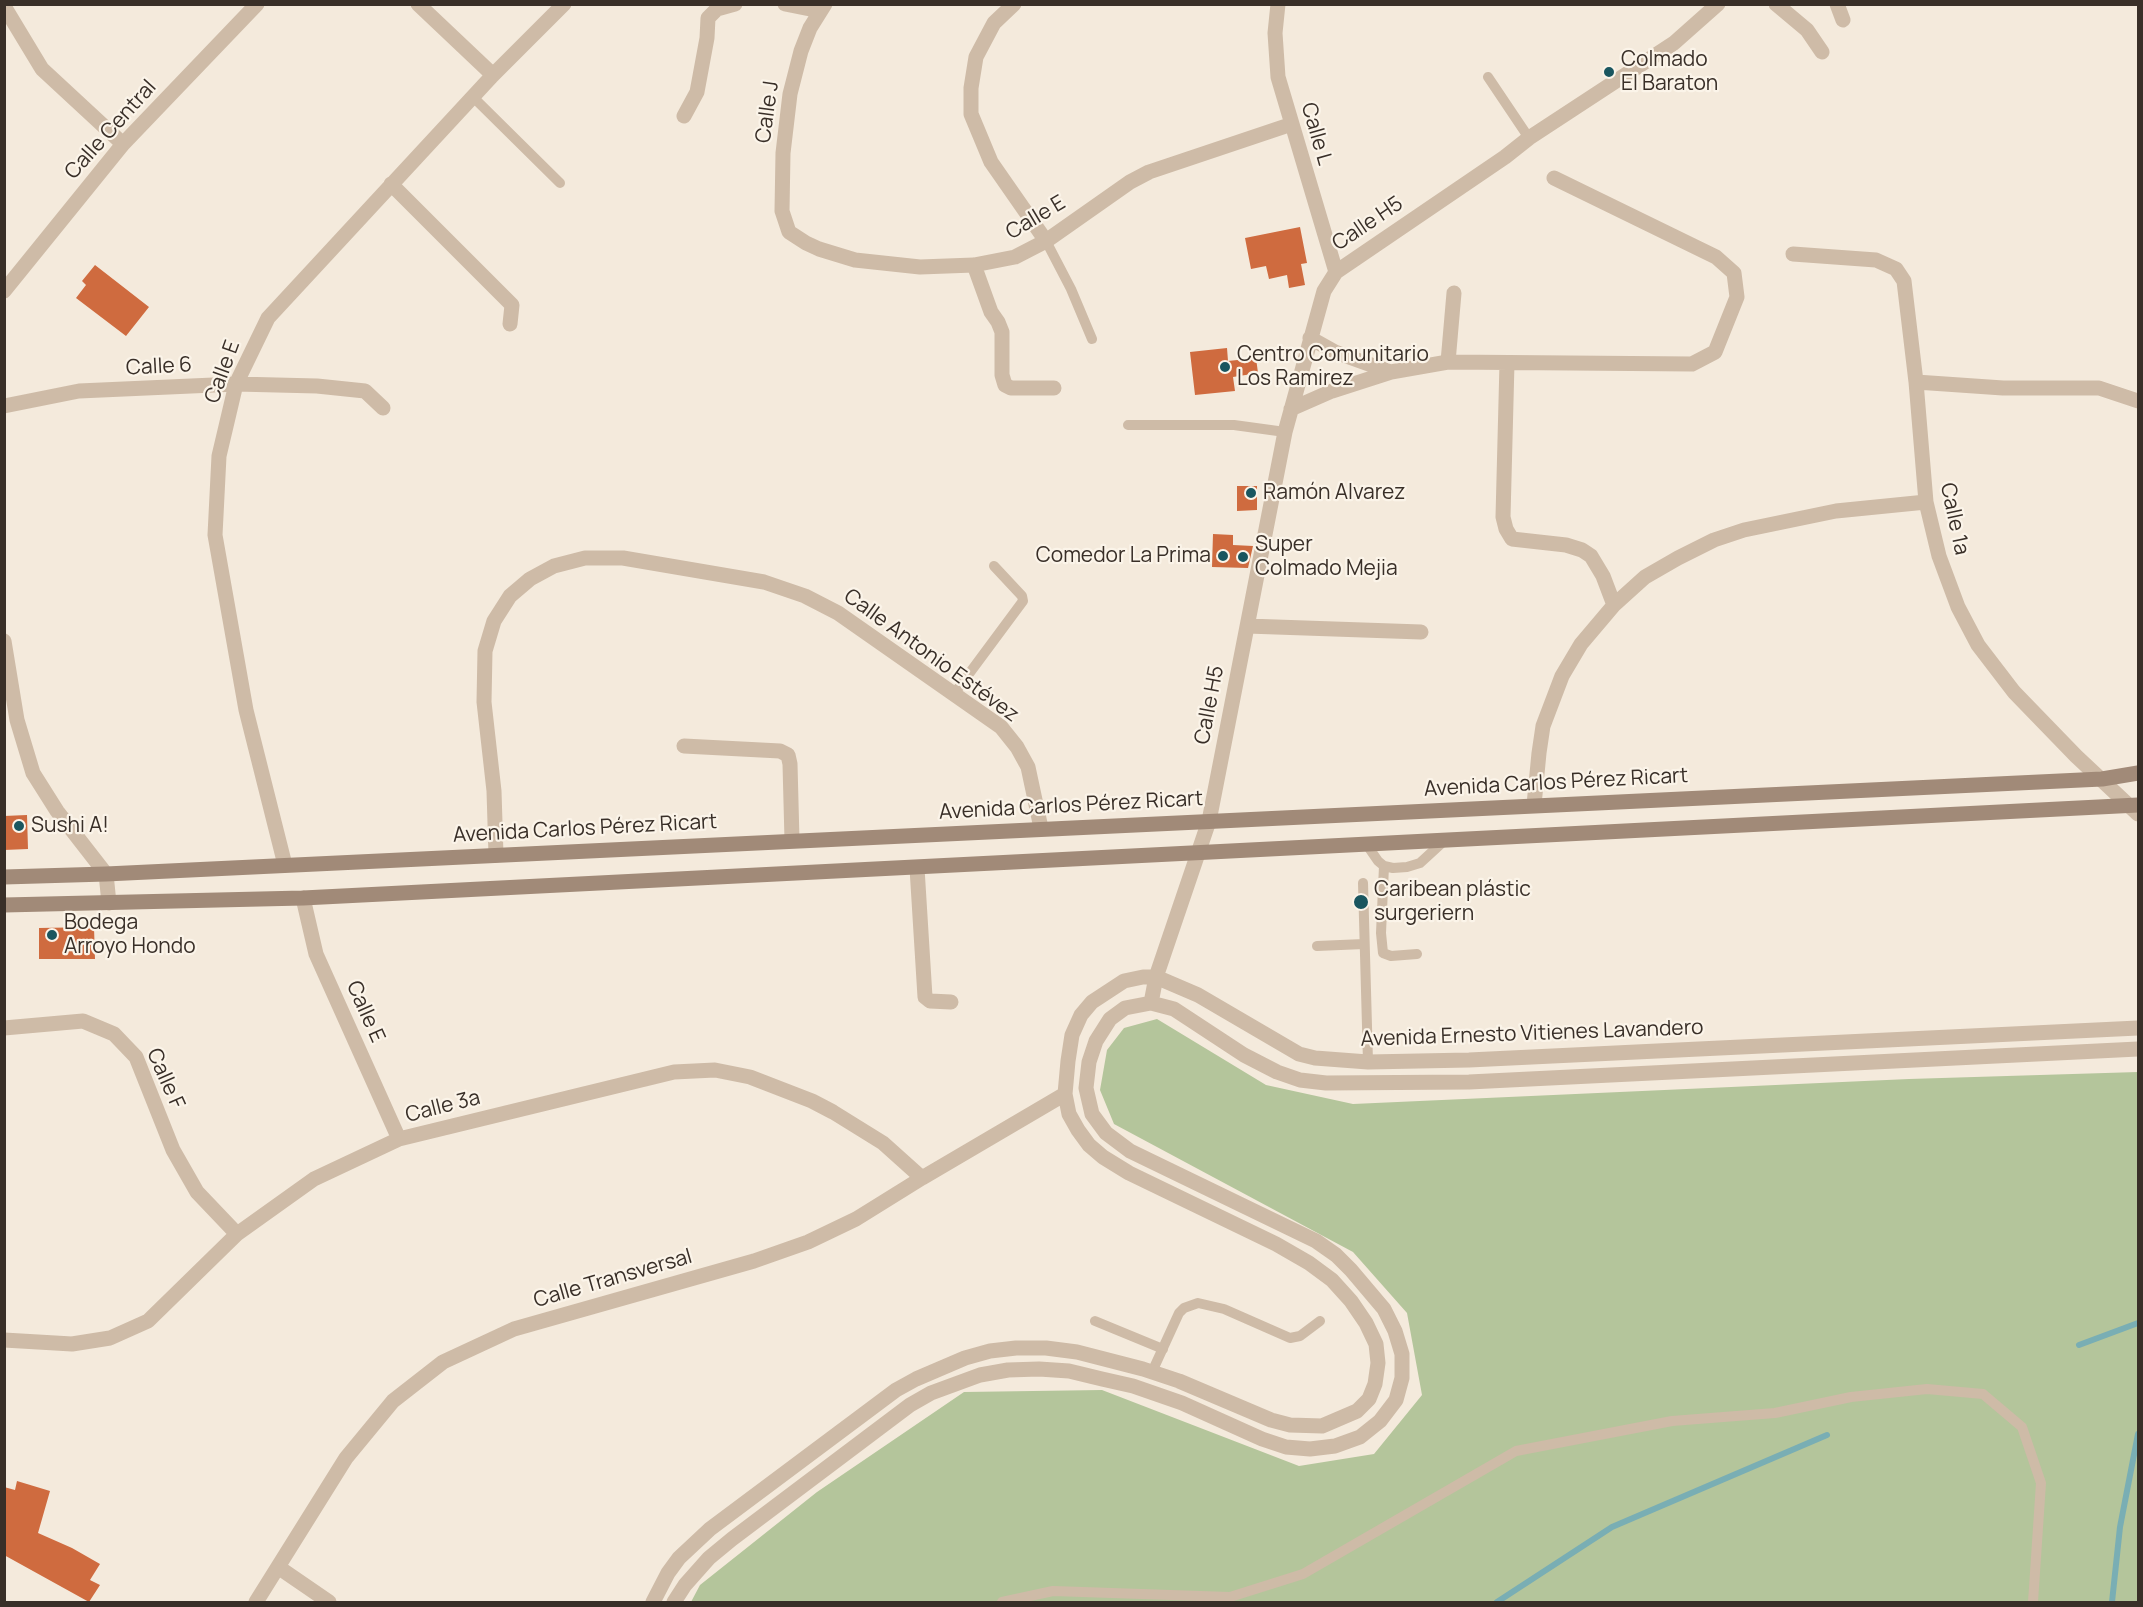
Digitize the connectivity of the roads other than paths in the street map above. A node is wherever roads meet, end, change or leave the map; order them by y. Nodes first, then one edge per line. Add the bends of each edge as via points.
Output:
1 (257, 4) edge
2 (418, 4) edge
3 (564, 4) edge
4 (735, 4) edge
5 (785, 4) edge
6 (1014, 4) edge
7 (1278, 4) edge
8 (1719, 4) edge
9 (1776, 4) edge
10 (1837, 4) edge
11 (4, 6) edge
12 (822, 8) edge
13 (1843, 20) dead end
14 (1822, 52) dead end
15 (493, 75) junction
16 (1488, 77) dead end
17 (473, 97) junction
18 (684, 116) dead end
19 (1292, 124) junction
20 (1529, 138) junction
21 (123, 144) junction
22 (1554, 178) dead end
23 (560, 183) dead end
24 (391, 184) junction
25 (789, 232) joint
26 (1046, 241) junction
27 (1792, 254) dead end
28 (974, 265) junction
29 (1336, 272) junction
30 (4, 291) edge
31 (1454, 293) dead end
32 (510, 324) dead end
33 (1310, 338) junction
34 (1092, 339) dead end
35 (1448, 362) junction
36 (1507, 363) junction
37 (1391, 372) junction
38 (1916, 382) junction
39 (236, 384) junction
40 (1054, 388) dead end
41 (2139, 401) edge
42 (4, 406) edge
43 (383, 408) dead end
44 (1291, 409) junction
45 (1128, 425) dead end
46 (1285, 432) junction
47 (1926, 502) junction
48 (994, 566) dead end
49 (1614, 606) junction
50 (1247, 626) junction
51 (1421, 632) dead end
52 (4, 641) edge
53 (954, 694) junction
54 (11, 721) edge
55 (684, 746) dead end
56 (2139, 773) edge
57 (2102, 779) junction
58 (1534, 805) junction
59 (2136, 809) edge
60 (1209, 821) junction
61 (1041, 828) junction
62 (792, 840) junction
63 (1444, 841) junction
64 (1367, 845) junction
65 (1196, 854) junction
66 (496, 855) junction
67 (285, 865) junction
68 (1384, 866) junction
69 (917, 868) junction
70 (106, 874) junction
71 (4, 877) edge
72 (1363, 883) dead end
73 (303, 898) junction
74 (109, 903) junction
75 (4, 905) edge
76 (1364, 944) junction
77 (1317, 946) dead end
78 (1417, 954) dead end
79 (1156, 977) junction
80 (951, 1002) dead end
81 (1151, 1003) junction
82 (4, 1028) edge
83 (2139, 1028) edge
84 (2139, 1049) edge
85 (1368, 1062) junction
86 (1065, 1094) junction
87 (1106, 1133) junction
88 (399, 1139) junction
89 (1089, 1145) junction
90 (922, 1178) junction
91 (237, 1234) junction
92 (1095, 1321) dead end
93 (1320, 1321) dead end
94 (4, 1340) edge
95 (1163, 1349) junction
96 (1152, 1372) junction
97 (693, 1544) junction
98 (709, 1558) junction
99 (278, 1568) junction
100 (256, 1602) edge
101 (329, 1602) edge
102 (653, 1602) edge
103 (674, 1602) edge
104 (1002, 1602) edge
105 (2033, 1602) edge

1 - 21 street, Calle Central
2 - 15 street
3 - 15 street, Calle E
4 - 18 street via 717,9 708,18 697,92
5 - 12 street
6 - 26 street via 993,23 976,57 971,114 991,162
7 - 19 street, Calle L via 1278,77
8 - 20 street, Calle H5 via 1674,43
9 - 14 street via 1807,30
10 - 13 street
11 - 21 street via 42,69
12 - 25 street, Calle J via 801,51 790,94 782,211
15 - 17 street, Calle E
16 - 20 lane
17 - 23 lane
17 - 24 street, Calle E
19 - 26 street, Calle E via 1149,172
19 - 29 street, Calle L
20 - 29 street, Calle H5
21 - 30 street, Calle Central
22 - 36 street via 1716,257 1734,273 1737,297 1715,352 1692,364
24 - 32 street via 512,305
24 - 39 street, Calle E via 268,318
25 - 28 street, Calle E via 819,249 855,260 920,267
26 - 28 street, Calle E via 1016,257
26 - 34 lane
27 - 38 street, Calle 1a via 1876,260 1896,269 1904,281
28 - 40 street via 1002,332 1005,385
29 - 33 street, Calle H5 via 1324,291
31 - 35 street
33 - 37 street via 1335,352
33 - 44 street, Calle H5
35 - 36 street
35 - 37 street
36 - 49 street via 1503,517 1506,529 1512,539 1566,545 1591,556
37 - 44 street
38 - 41 street via 2003,388 2098,388
38 - 47 street, Calle 1a
39 - 42 street, Calle 6 via 79,391
39 - 43 street, Calle 6 via 365,391
39 - 67 street, Calle E via 219,456 215,535 246,710
44 - 46 street, Calle H5
45 - 46 lane via 1234,425
46 - 50 street, Calle H5
47 - 49 street via 1836,511 1714,540 1645,577
47 - 57 street, Calle 1a via 1939,556 1958,607 1978,645 2014,692
48 - 53 lane via 1023,601
49 - 58 street via 1581,644 1562,676 1543,726
50 - 51 street
50 - 60 street, Calle H5
52 - 54 street
53 - 61 street, Calle Antonio Estévez via 1001,727 1017,747 1028,767
53 - 66 street, Calle Antonio Estévez via 838,613 764,582 623,558 585,558 554,566 510,596 494,621 485,651 484,702 494,791
54 - 70 street via 33,772 57,811
55 - 62 street via 780,751 788,755
56 - 57 main road, Avenida Carlos Pérez Ricart
57 - 58 main road, Avenida Carlos Pérez Ricart
57 - 59 street, Calle 1a
58 - 60 main road, Avenida Carlos Pérez Ricart
59 - 63 main road
60 - 61 main road, Avenida Carlos Pérez Ricart
60 - 65 street, Calle H5
61 - 62 main road, Avenida Carlos Pérez Ricart
62 - 66 main road, Avenida Carlos Pérez Ricart
63 - 64 main road
63 - 68 lane via 1420,863
64 - 65 main road
64 - 68 lane
65 - 69 main road
65 - 79 street, Calle H5
66 - 67 main road, Avenida Carlos Pérez Ricart
67 - 70 main road, Avenida Carlos Pérez Ricart
68 - 78 lane via 1383,953
69 - 73 main road
69 - 80 street via 925,997
70 - 71 main road, Avenida Carlos Pérez Ricart
70 - 74 street
72 - 76 lane
73 - 74 main road
73 - 88 street, Calle E via 316,954
74 - 75 main road
76 - 77 lane
76 - 85 lane
79 - 81 street, Calle H5
79 - 85 street, Avenida Ernesto Vitienes Lavandero via 1198,995 1299,1054
79 - 86 street, Avenida Ernesto Vitienes Lavandero via 1124,981 1092,1002 1081,1015 1072,1035
81 - 84 street, Avenida Ernesto Vitienes Lavandero via 1174,1009 1277,1072 1326,1083 1469,1082
81 - 87 street via 1125,1008 1110,1019 1092,1052 1086,1088 1092,1114
82 - 91 street, Calle F via 83,1021 114,1034 136,1057 173,1150 197,1192
83 - 85 street, Avenida Ernesto Vitienes Lavandero
86 - 89 street, Avenida Ernesto Vitienes Lavandero via 1070,1114
86 - 90 street, Calle Transversal
87 - 89 street
87 - 98 street via 1130,1151 1316,1241 1351,1270 1384,1309 1402,1354 1402,1378 1396,1400 1380,1421 1360,1437 1335,1446 1286,1447 1182,1403 1102,1378 1040,1369 980,1375 910,1405
88 - 90 street, Calle 3a via 674,1072 715,1070 750,1077 812,1101 883,1143
88 - 91 street, Calle 3a via 314,1179
89 - 96 street, Avenida Ernesto Vitienes Lavandero via 1129,1173 1276,1244 1332,1280 1366,1323 1376,1344 1378,1364 1369,1399 1342,1419 1314,1427 1270,1420 1207,1391
90 - 99 street, Calle Transversal via 856,1219 808,1242 514,1329 443,1362 393,1401 346,1458
91 - 94 street, Calle 3a via 148,1321 110,1338 72,1344
92 - 95 lane
93 - 95 lane via 1300,1336 1290,1338 1224,1309 1198,1303 1179,1313
95 - 96 lane
96 - 97 street, Avenida Ernesto Vitienes Lavandero via 1046,1348 990,1351 942,1366 906,1384 869,1410
97 - 98 street
97 - 102 street, Avenida Ernesto Vitienes Lavandero via 668,1574
98 - 103 street
99 - 100 street, Calle Transversal
99 - 101 street
104 - 105 lane via 1053,1591 1230,1597 1302,1574 1516,1451 1672,1421 1775,1413 1927,1389 1983,1394 2022,1427 2042,1484

